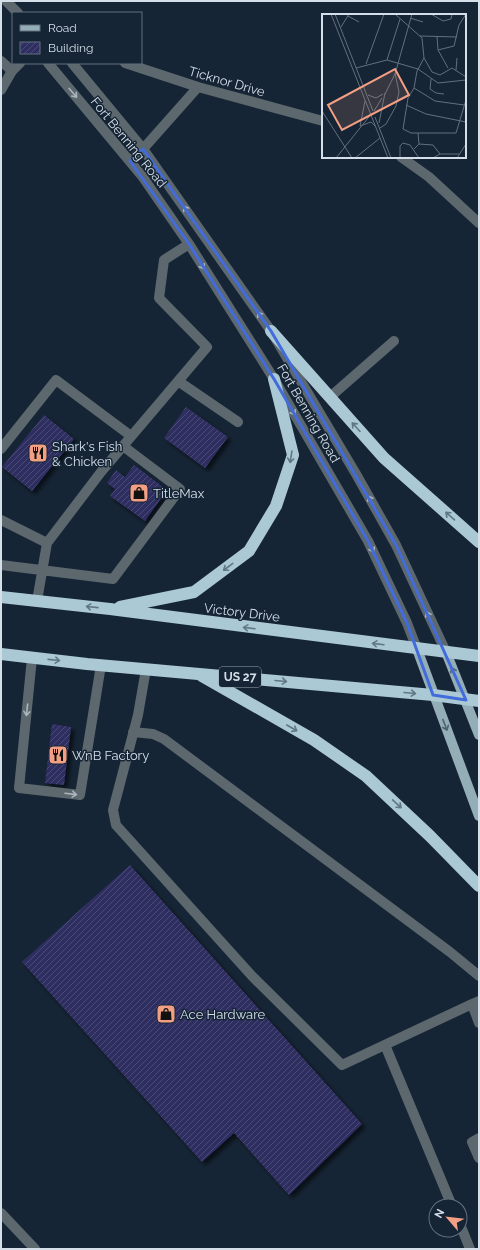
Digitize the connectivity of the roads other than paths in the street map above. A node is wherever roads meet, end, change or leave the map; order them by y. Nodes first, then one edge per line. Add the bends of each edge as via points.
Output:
1 (6, 1) edge
2 (17, 12) edge
3 (1, 61) edge
4 (19, 64) edge
5 (49, 64) edge
6 (73, 64) edge
7 (129, 64) edge
8 (12, 71) junction
9 (198, 87) junction
10 (1, 90) edge
11 (322, 121) edge
12 (143, 149) junction
13 (402, 158) edge
14 (130, 161) junction
15 (479, 223) edge
16 (189, 244) junction
17 (271, 331) junction
18 (394, 340) dead end
19 (274, 379) junction
20 (178, 381) junction
21 (330, 397) junction
22 (238, 422) dead end
23 (131, 436) junction
24 (123, 446) junction
25 (1, 449) edge
26 (1, 520) edge
27 (479, 542) edge
28 (47, 543) junction
29 (1, 565) edge
30 (43, 569) junction
31 (1, 597) edge
32 (37, 601) junction
33 (110, 609) junction
34 (417, 649) junction
35 (446, 652) junction
36 (1, 654) edge
37 (479, 656) edge
38 (32, 658) junction
39 (102, 665) junction
40 (146, 669) junction
41 (198, 673) junction
42 (433, 695) junction
43 (466, 700) junction
44 (479, 701) edge
45 (133, 732) junction
46 (479, 735) edge
47 (479, 816) edge
48 (479, 886) edge
49 (479, 976) edge
50 (475, 1002) edge
51 (479, 1023) edge
52 (385, 1045) junction
53 (479, 1138) edge
54 (479, 1158) edge
55 (449, 1198) edge
56 (1, 1213) edge
57 (466, 1238) edge
58 (34, 1249) edge
59 (470, 1249) edge

1 - 2 street
3 - 8 street
4 - 8 street
5 -> 14 street, Fort Benning Road
6 - 12 street, Fort Benning Road
7 - 9 street, Ticknor Drive
8 - 10 street
9 - 11 street, Ticknor Drive
9 - 12 street
12 - 14 street
17 -> 12 street, Fort Benning Road
13 - 15 street via 429,177
14 - 16 street, Fort Benning Road
16 -> 19 street, Fort Benning Road
16 - 20 street via 164,260 159,298 207,347
17 - 21 highway
35 -> 17 street, Fort Benning Road via 396,545
18 - 21 street
19 -> 33 highway via 292,455 276,506 250,551 194,592
19 -> 34 street, Fort Benning Road via 368,541
20 - 22 street
20 - 23 street
27 -> 21 highway via 384,458
23 - 24 street
23 - 25 street via 56,380
24 - 28 street
24 - 30 street via 180,490 113,579
26 - 28 street
28 - 30 street
29 - 30 street
30 - 32 street
31 - 32 highway, Victory Drive
33 -> 32 highway, Victory Drive
34 -> 33 highway, Victory Drive
34 - 35 highway, Victory Drive
34 - 42 main road, Fort Benning Road
35 - 37 highway, Victory Drive
43 -> 35 main road, Fort Benning Road
36 - 38 highway, US 27
38 -> 39 highway, US 27
38 -> 39 street via 19,788 80,795
39 - 40 highway, US 27
40 - 41 highway, US 27
40 - 45 street
41 -> 42 highway, US 27
41 -> 48 highway via 314,740 366,776
42 - 43 highway, US 27
42 -> 47 main road, Fort Benning Road
43 - 44 highway, US 27
43 - 46 main road, Fort Benning Road
45 - 49 street via 153,734 164,739 444,947
45 - 52 street via 113,810 116,825 252,976 342,1065
50 - 51 street
50 - 52 street
52 - 55 street
53 - 54 street via 472,1142
56 - 58 street
57 - 59 street

